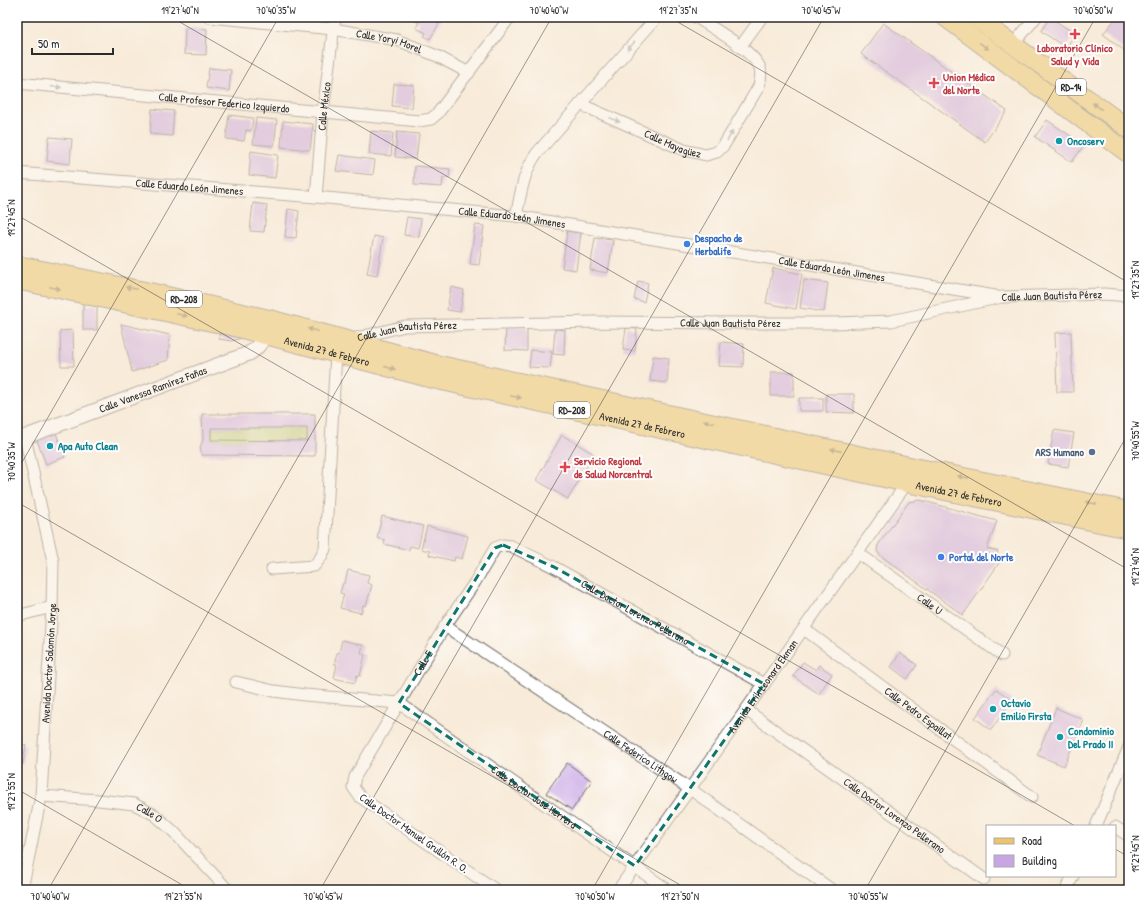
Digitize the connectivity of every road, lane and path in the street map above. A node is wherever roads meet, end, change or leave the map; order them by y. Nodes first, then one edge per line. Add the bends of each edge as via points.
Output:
1 (209, 17) edge
2 (335, 17) edge
3 (510, 17) edge
4 (657, 17) edge
5 (696, 17) edge
6 (762, 17) edge
7 (945, 17) edge
8 (975, 17) edge
9 (1036, 17) edge
10 (333, 30) junction
11 (1013, 45) junction
12 (740, 47) junction
13 (469, 72) junction
14 (17, 83) edge
15 (580, 104) junction
16 (323, 112) junction
17 (1129, 129) edge
18 (1129, 154) edge
19 (17, 173) edge
20 (316, 197) junction
21 (516, 216) junction
22 (17, 264) edge
23 (17, 280) edge
24 (1129, 296) edge
25 (1002, 297) junction
26 (267, 327) junction
27 (350, 340) junction
28 (336, 353) junction
29 (21, 439) edge
30 (911, 475) junction
31 (1129, 511) edge
32 (1129, 529) edge
33 (503, 545) joint
34 (858, 553) junction
35 (272, 569) dead end
36 (52, 607) junction
37 (17, 616) edge
38 (445, 626) junction
39 (804, 629) junction
40 (1002, 655) dead end
41 (236, 682) dead end
42 (764, 684) junction
43 (399, 703) junction
44 (746, 710) junction
45 (1129, 747) edge
46 (353, 787) joint
47 (690, 788) junction
48 (41, 796) junction
49 (1032, 797) dead end
50 (1098, 822) edge
51 (1110, 825) edge
52 (1116, 827) edge
53 (1129, 836) edge
54 (635, 866) junction
55 (1072, 877) edge
56 (984, 879) dead end
57 (22, 890) edge
58 (228, 890) edge
59 (496, 890) edge
60 (618, 890) edge
61 (668, 890) edge
62 (832, 890) edge
63 (1066, 890) edge

1 - 10 street, Calle Yoryi Morel
2 - 10 street, Calle México
3 - 13 street
4 -> 15 street
5 - 12 street, Calle Mayagüez
6 - 12 street
7 -> 18 main road, RD-14
8 - 11 main road
9 - 11 street
10 - 13 street, Calle Yoryi Morel via 397,40
10 - 16 street, Calle México
17 -> 11 main road, RD-14
15 -> 12 street, Calle Mayagüez via 684,150 706,155 717,152 724,145 759,86 760,68
13 - 16 street, Calle Profesor Federico Izquierdo via 438,113 430,119 419,121
14 -> 16 street, Calle Profesor Federico Izquierdo
15 - 21 street via 530,162 525,173
16 - 20 street, Calle México
19 - 20 street, Calle Eduardo León Jimenes
20 - 21 street, Calle Eduardo León Jimenes
21 - 25 street, Calle Eduardo León Jimenes
26 -> 22 main road, Avenida 27 de Febrero / RD-208 via 154,293
23 -> 26 main road, Avenida 27 de Febrero / RD-208 via 235,327
24 - 25 street, Calle Juan Bautista Pérez via 1104,294
25 - 27 street, Calle Juan Bautista Pérez via 891,320 826,323 594,322 405,326
27 -> 26 main road, Avenida 27 de Febrero / RD-208
26 - 28 main road, Avenida 27 de Febrero / RD-208
26 - 29 street, Calle Vanessa Ramírez Fañas via 255,350 250,353
27 - 28 street, Calle Juan Bautista Pérez
30 -> 27 main road, Avenida 27 de Febrero / RD-208 via 435,364
28 -> 30 main road, Avenida 27 de Febrero / RD-208 via 432,379
28 - 35 street via 325,549 314,566
29 - 36 street, Avenida Doctor Salomón Jorge via 53,561
31 -> 30 main road, Avenida 27 de Febrero / RD-208
30 - 32 main road, Avenida 27 de Febrero / RD-208
30 - 34 street, Avenida Erik Leonard Ekman
33 - 38 street, Calle E via 495,548
33 - 42 street, Calle Doctor Lorenzo Pellerano via 511,546 554,567
34 - 39 street, Avenida Erik Leonard Ekman
34 - 40 street, Calle U
36 - 37 street
36 - 48 street, Avenida Doctor Salomón Jorge
38 - 43 street, Calle E
38 - 47 street, Calle Federico Lithgow
39 - 42 street, Avenida Erik Leonard Ekman
39 - 49 street, Calle Pedro Espaillat
41 - 43 street via 305,695
42 - 44 street, Avenida Erik Leonard Ekman
43 - 46 street, Calle E via 355,777
43 - 54 street, Calle Doctor José Herrera
44 - 47 street, Avenida Erik Leonard Ekman
44 - 56 street, Calle Doctor Lorenzo Pellerano
45 - 50 street
46 - 59 street, Calle Doctor Manuel Grullón R. O. via 360,797
47 - 54 street, Avenida Erik Leonard Ekman
47 - 62 street, Calle Federico Lithgow
48 - 57 street, Avenida Doctor Salomón Jorge
48 - 58 street, Calle O via 134,804 155,814
50 - 51 street
52 - 53 street
54 - 60 street, Avenida Erik Leonard Ekman
54 - 61 street, Calle Doctor José Herrera
55 - 63 street

